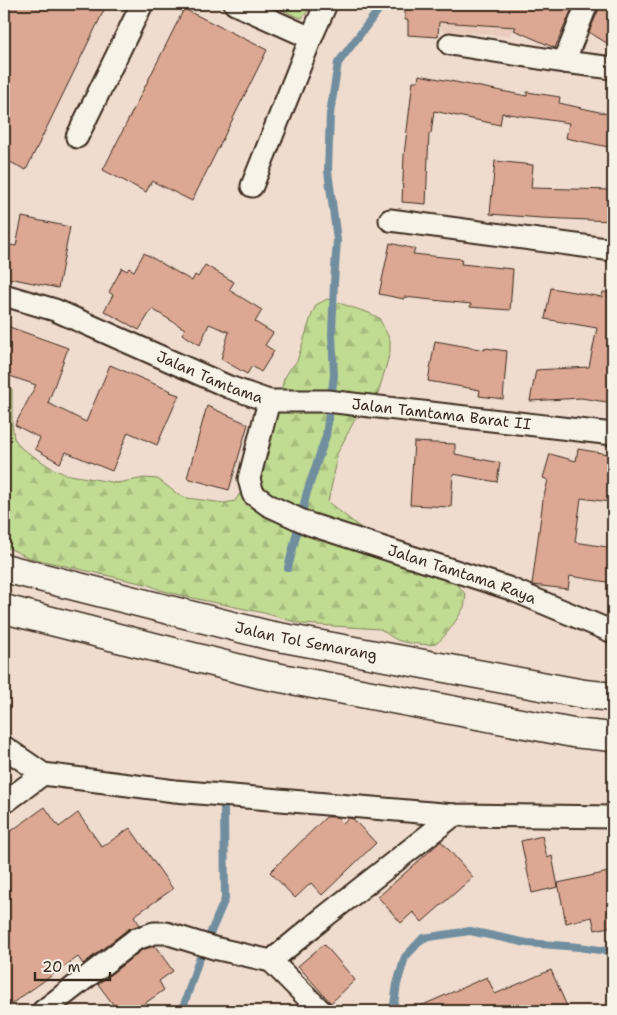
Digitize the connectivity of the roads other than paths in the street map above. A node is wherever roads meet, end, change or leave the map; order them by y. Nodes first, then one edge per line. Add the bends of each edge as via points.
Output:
1 (142, 4) edge
2 (235, 4) edge
3 (326, 4) edge
4 (588, 4) edge
5 (311, 38) junction
6 (450, 44) dead end
7 (564, 62) junction
8 (613, 68) edge
9 (77, 137) dead end
10 (252, 186) dead end
11 (390, 220) dead end
12 (613, 250) edge
13 (4, 295) edge
14 (269, 401) junction
15 (613, 434) edge
16 (300, 521) joint
17 (4, 568) edge
18 (4, 609) edge
19 (613, 632) edge
20 (613, 697) edge
21 (613, 737) edge
22 (4, 747) edge
23 (43, 774) junction
24 (4, 803) edge
25 (454, 815) junction
26 (613, 817) edge
27 (271, 961) junction
28 (43, 1011) edge
29 (321, 1011) edge

1 - 9 street
2 - 5 street
3 - 5 street
4 - 7 street
5 - 10 street
6 - 7 street
7 - 8 street
11 - 12 street
13 - 14 street, Jalan Tamtama via 54,310 229,387
14 - 15 street, Jalan Tamtama Barat II via 330,402
14 - 16 street, Jalan Tamtama via 249,479 253,494
16 - 19 street, Jalan Tamtama Raya via 508,588
17 - 20 highway, Jalan Tol Semarang via 268,635
18 - 21 highway via 260,674 573,733
22 - 23 street
23 - 24 street
23 - 25 street via 175,791
25 - 26 street
25 - 27 street
27 - 28 street via 183,937 154,933 136,939
27 - 29 street

